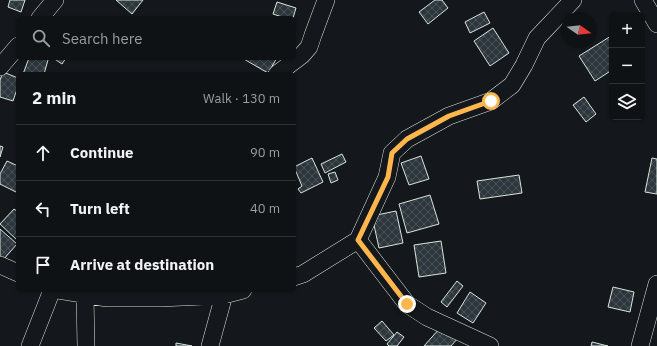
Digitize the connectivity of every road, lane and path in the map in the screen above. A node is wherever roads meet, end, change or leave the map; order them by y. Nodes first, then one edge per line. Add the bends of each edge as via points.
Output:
1 (55, 0) edge
2 (326, 0) edge
3 (573, 0) edge
4 (643, 0) edge
5 (42, 16) edge
6 (657, 24) edge
7 (16, 48) edge
8 (295, 60) edge
9 (296, 60) edge
10 (0, 67) edge
11 (280, 72) edge
12 (358, 240) junction
13 (0, 265) edge
14 (16, 272) edge
15 (296, 276) edge
16 (657, 284) edge
17 (51, 292) edge
18 (69, 292) edge
19 (235, 292) edge
20 (85, 295) junction
21 (224, 295) junction
22 (30, 346) edge
23 (86, 346) edge
24 (210, 346) edge
25 (490, 346) edge
26 (640, 346) edge

1 - 5 street
2 - 9 street via 309,47
3 - 12 street via 537,38 512,85 491,101 449,116 407,139 392,153 388,177
4 - 6 street
7 - 10 street
8 - 11 street
12 - 15 street
12 - 25 street via 407,304
13 - 14 street
16 - 26 street
17 - 22 street
18 - 20 street
19 - 21 street
20 - 21 street via 107,298 161,298
20 - 23 street
21 - 24 street

